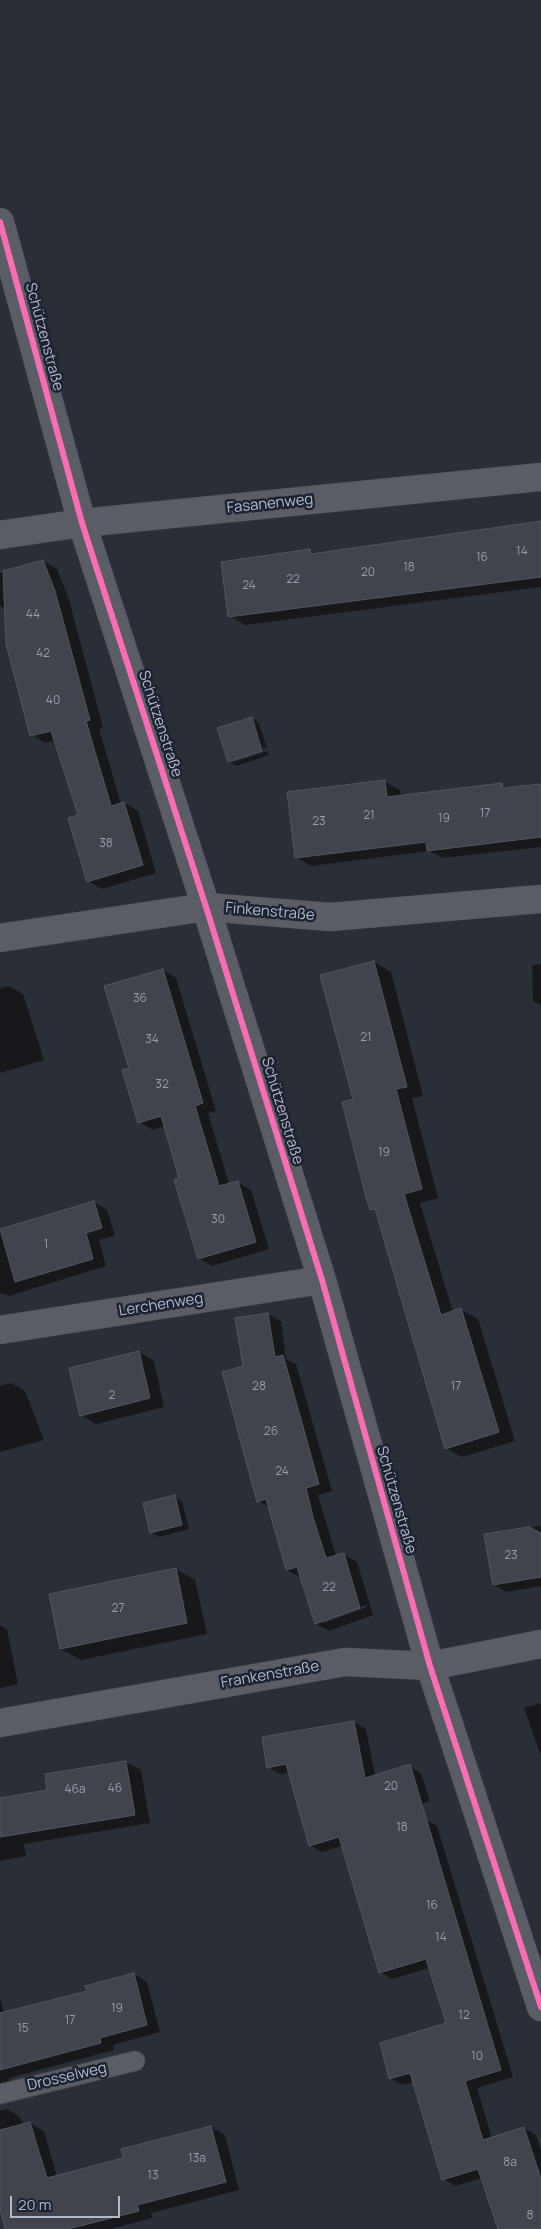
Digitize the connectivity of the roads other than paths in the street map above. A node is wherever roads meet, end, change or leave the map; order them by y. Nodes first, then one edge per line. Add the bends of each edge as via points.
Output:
1 (0, 222) edge
2 (541, 477) edge
3 (82, 524) junction
4 (0, 535) edge
5 (541, 899) edge
6 (206, 907) junction
7 (0, 938) edge
8 (322, 1280) junction
9 (0, 1330) edge
10 (541, 1644) edge
11 (430, 1666) junction
12 (0, 1723) edge
13 (541, 2007) edge
14 (135, 2061) dead end
15 (0, 2094) edge

1 - 3 street, Schützenstraße
2 - 3 street, Fasanenweg
3 - 4 street, Fasanenweg
3 - 6 street, Schützenstraße
5 - 6 street, Finkenstraße via 330,918
6 - 7 street, Finkenstraße
6 - 8 street, Schützenstraße
8 - 9 street, Lerchenweg
8 - 11 street, Schützenstraße
10 - 11 street, Frankenstraße
11 - 12 street, Frankenstraße via 345,1662
11 - 13 street, Schützenstraße
14 - 15 lane, Drosselweg

